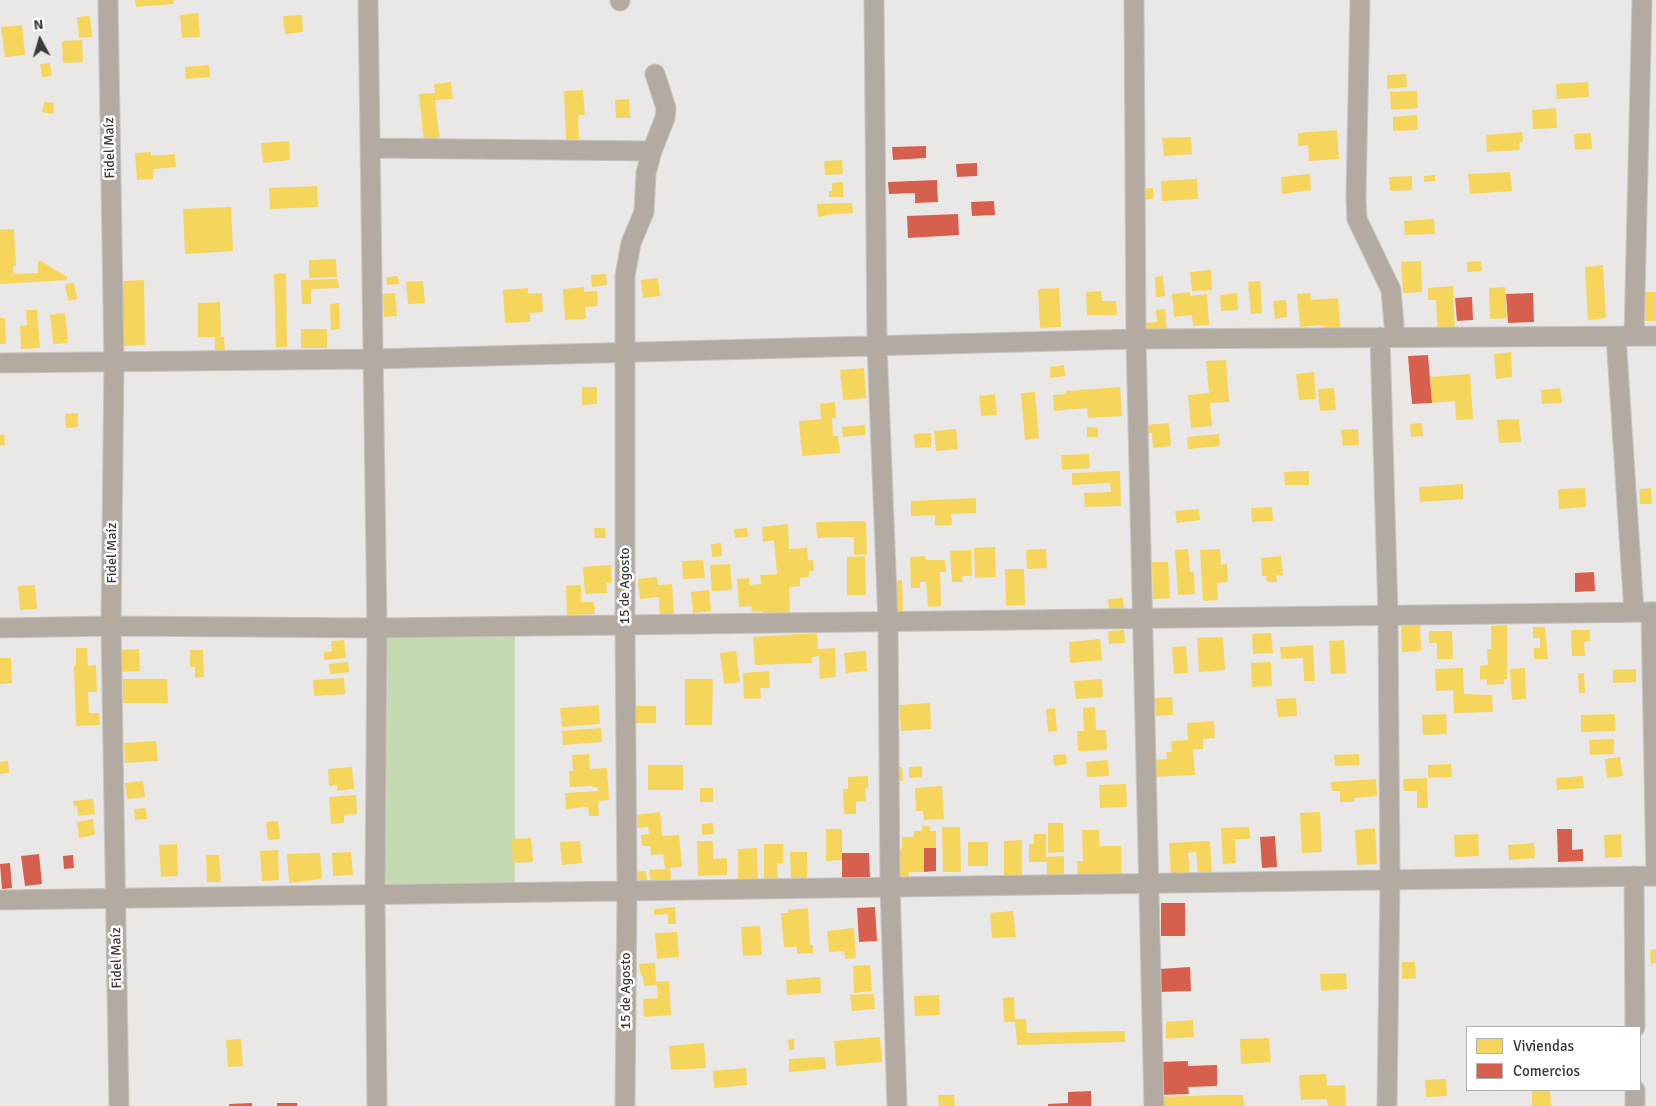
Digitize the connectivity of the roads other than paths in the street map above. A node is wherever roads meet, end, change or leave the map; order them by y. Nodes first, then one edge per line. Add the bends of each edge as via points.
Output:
1 (108, 0) edge
2 (368, 0) edge
3 (874, 0) edge
4 (1134, 0) edge
5 (1360, 0) edge
6 (1642, 0) edge
7 (655, 74) dead end
8 (370, 148) junction
9 (652, 151) junction
10 (1625, 336) junction
11 (1656, 336) edge
12 (1388, 337) junction
13 (1136, 339) junction
14 (877, 346) junction
15 (626, 352) junction
16 (373, 359) junction
17 (114, 362) junction
18 (0, 363) edge
19 (1647, 612) edge
20 (1388, 616) junction
21 (1142, 619) junction
22 (888, 622) junction
23 (625, 625) junction
24 (111, 626) junction
25 (0, 628) edge
26 (377, 628) junction
27 (1634, 876) junction
28 (1390, 880) junction
29 (1148, 883) junction
30 (890, 887) junction
31 (626, 891) junction
32 (375, 895) junction
33 (116, 898) junction
34 (0, 900) edge
35 (1635, 1026) edge
36 (1635, 1091) edge
37 (119, 1106) edge
38 (377, 1106) edge
39 (625, 1106) edge
40 (897, 1106) edge
41 (1154, 1106) edge
42 (1387, 1106) edge
43 (1635, 1106) edge

1 - 17 street, Fidel Maíz
2 - 8 street
3 - 14 street
4 - 13 street
5 - 12 street via 1356,197 1358,219 1391,290
6 - 10 street
7 - 9 street, 15 de Agosto via 666,108
8 - 9 street
8 - 16 street
9 - 15 street, 15 de Agosto via 646,173 644,212 631,243 625,276
10 - 11 street
10 - 12 street
10 - 19 street
12 - 13 street
12 - 20 street
13 - 14 street
13 - 21 street
14 - 15 street
14 - 22 street
15 - 16 street
15 - 23 street, 15 de Agosto
16 - 17 street
16 - 26 street
17 - 18 street
17 - 24 street, Fidel Maíz
19 - 20 street
19 - 27 street via 1656,876
20 - 21 street
20 - 28 street
21 - 22 street
21 - 29 street
22 - 23 street
22 - 30 street
23 - 26 street
23 - 31 street, 15 de Agosto
24 - 25 street
24 - 26 street
24 - 33 street, Fidel Maíz
26 - 32 street
27 - 28 street
27 - 35 street
28 - 29 street
28 - 42 street
29 - 30 street
29 - 41 street
30 - 31 street
30 - 40 street
31 - 32 street
31 - 39 street, 15 de Agosto
32 - 33 street
32 - 38 street
33 - 34 street
33 - 37 street, Fidel Maíz
36 - 43 street

